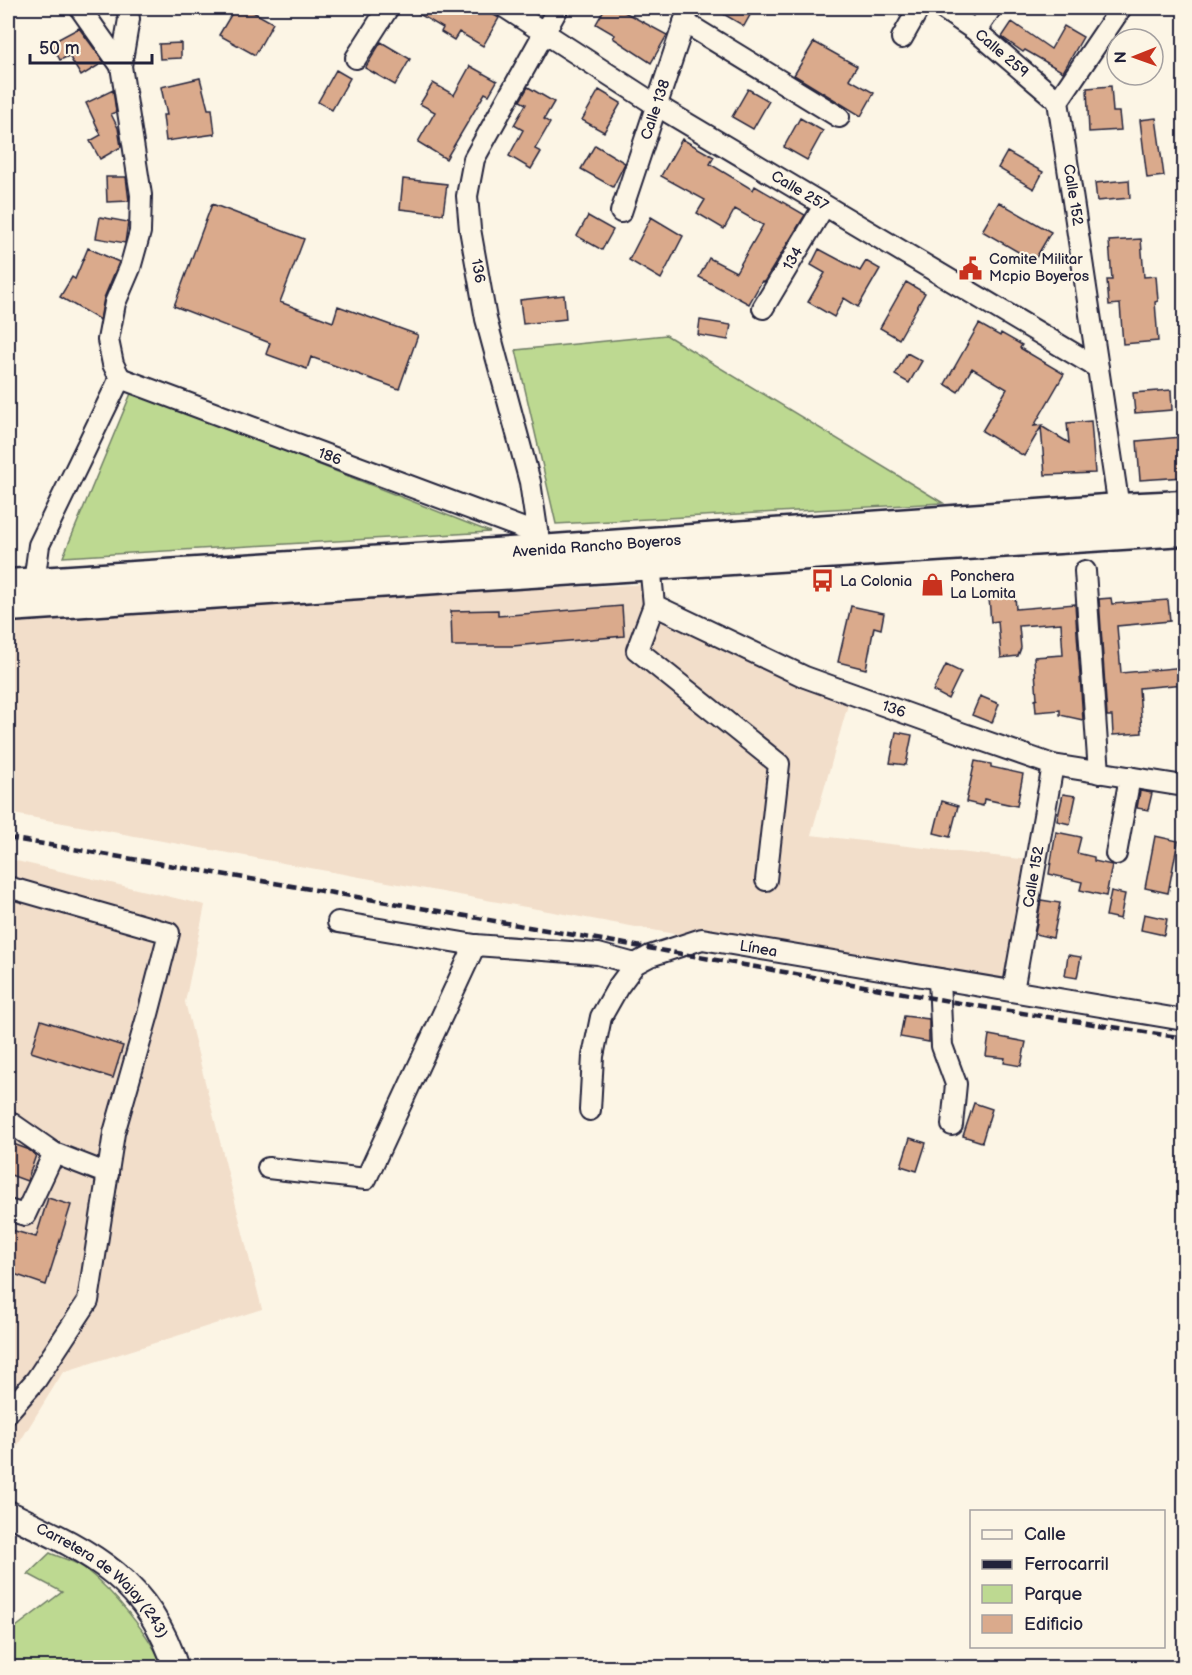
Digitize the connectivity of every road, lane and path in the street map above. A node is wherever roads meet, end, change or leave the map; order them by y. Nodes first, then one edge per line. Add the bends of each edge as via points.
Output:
1 (80, 8) edge
2 (127, 8) edge
3 (388, 8) edge
4 (506, 8) edge
5 (558, 8) edge
6 (919, 8) edge
7 (942, 8) edge
8 (991, 8) edge
9 (1121, 8) edge
10 (686, 15) edge
11 (976, 31) junction
12 (543, 33) junction
13 (902, 38) dead end
14 (356, 58) dead end
15 (121, 66) junction
16 (1058, 101) junction
17 (656, 105) junction
18 (839, 117) dead end
19 (824, 206) junction
20 (621, 212) dead end
21 (763, 308) dead end
22 (1098, 368) junction
23 (120, 378) junction
24 (1185, 505) edge
25 (1119, 508) junction
26 (1185, 531) edge
27 (539, 542) junction
28 (650, 564) junction
29 (1085, 571) dead end
30 (21, 583) edge
31 (654, 604) junction
32 (8, 607) edge
33 (1053, 765) junction
34 (1099, 773) junction
35 (1130, 777) junction
36 (1185, 786) edge
37 (1116, 854) dead end
38 (766, 880) dead end
39 (8, 887) edge
40 (338, 922) dead end
41 (475, 945) junction
42 (635, 964) junction
43 (939, 979) junction
44 (1013, 991) junction
45 (1185, 1020) edge
46 (590, 1110) dead end
47 (8, 1121) edge
48 (952, 1125) dead end
49 (54, 1153) junction
50 (268, 1168) dead end
51 (108, 1174) junction
52 (8, 1210) edge
53 (8, 1412) edge
54 (8, 1513) edge
55 (176, 1668) edge

1 - 15 street
2 - 15 street via 129,20
3 - 14 street
4 - 12 street, Calle 257
5 - 12 street, 136
6 - 13 street
7 - 11 street, Calle 259
8 - 11 street
9 - 16 street
10 - 17 street, Calle 138
10 - 18 street
11 - 16 street, Calle 259
12 - 17 street, Calle 257
12 - 27 street, 136 via 474,159 467,196 486,319 530,482
15 - 23 street via 141,195 140,232 115,303 108,340
16 - 22 street, Calle 152
17 - 19 street, Calle 257
17 - 20 street, Calle 138
19 - 21 street, 134
19 - 22 street, Calle 257
22 - 25 street, Calle 152
23 - 27 street, 186
23 - 30 street
24 - 25 highway, Avenida Rancho Boyeros
25 - 27 highway, Avenida Rancho Boyeros
26 - 28 highway, Avenida Rancho Boyeros
27 - 30 highway, Avenida Rancho Boyeros
28 - 31 street
28 - 32 highway, Avenida Rancho Boyeros
29 - 34 street
31 - 33 street, 136 via 805,677
31 - 38 street via 637,650 779,764
33 - 34 street, 136
33 - 44 street, Calle 152
34 - 35 street, 136
35 - 36 street, 136
35 - 37 street
39 - 51 street via 169,933 114,1133
40 - 41 street
41 - 42 street via 598,954
41 - 50 street via 366,1179
42 - 43 street, Línea via 702,939
42 - 46 street via 601,1017 593,1056
43 - 44 street, Línea
43 - 48 street via 942,1046 956,1084
44 - 45 street, Línea
47 - 49 street
49 - 51 street
49 - 52 street via 25,1215
51 - 53 street via 88,1301 36,1380
54 - 55 main road, Carretera de Wajay (243) via 89,1554 116,1573 138,1594 158,1623

